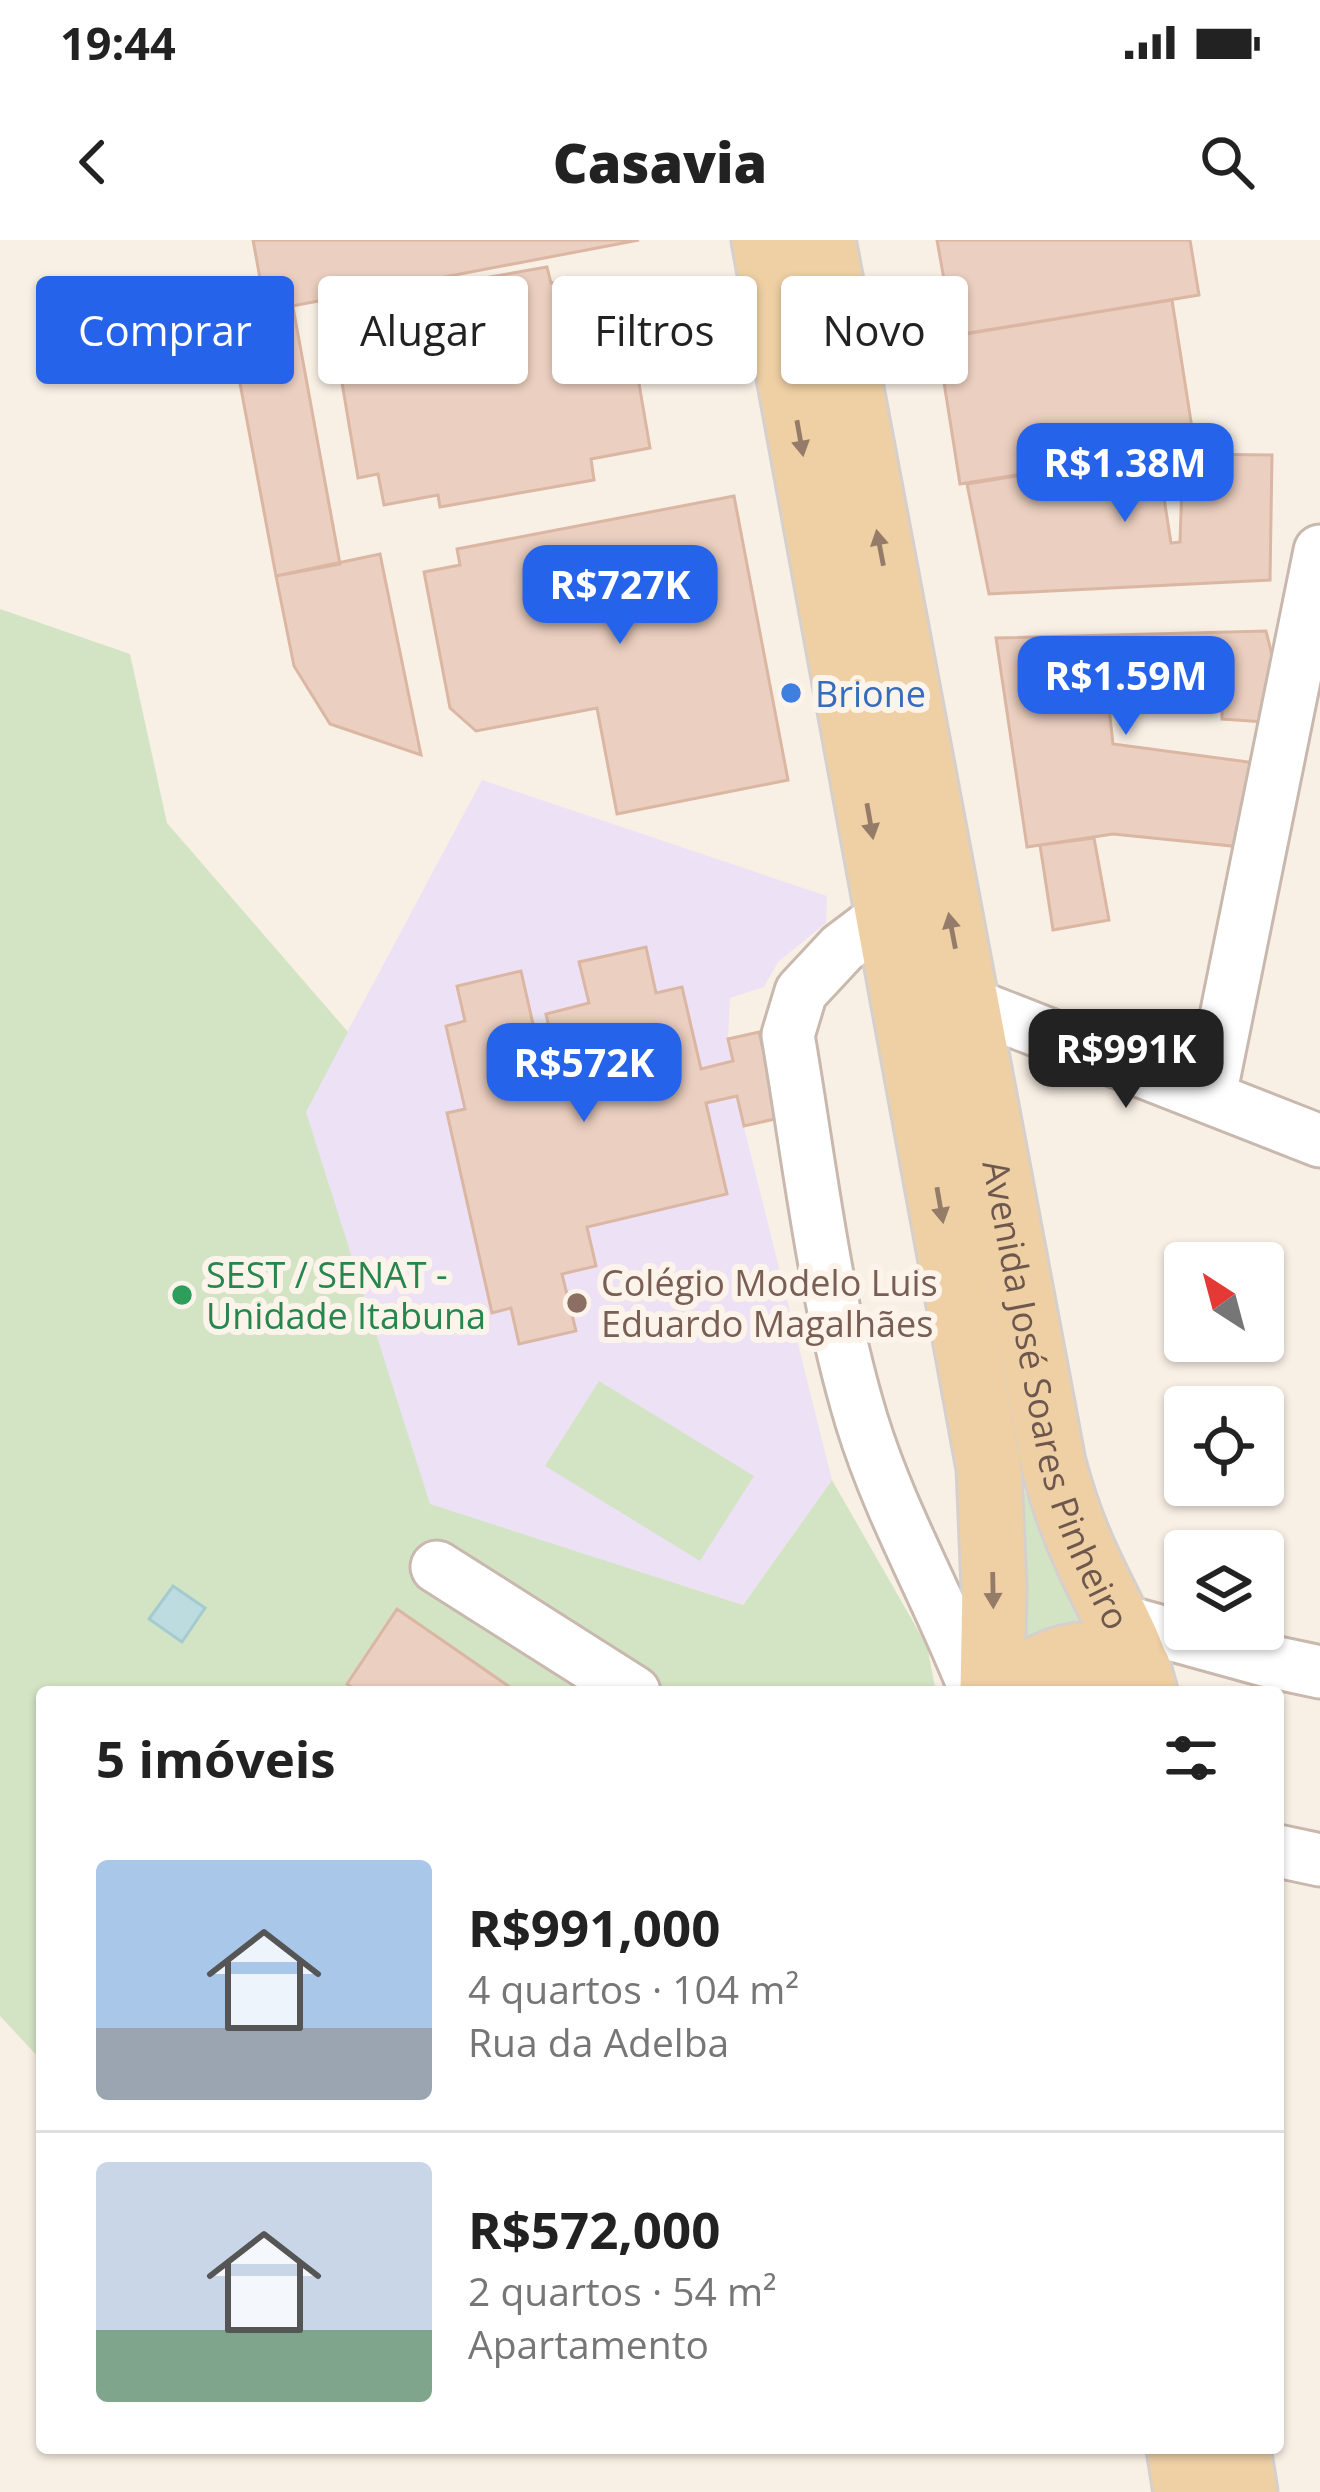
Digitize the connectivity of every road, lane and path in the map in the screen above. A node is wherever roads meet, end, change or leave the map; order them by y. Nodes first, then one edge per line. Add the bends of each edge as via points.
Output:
1 (764, 240) edge
2 (823, 240) edge
3 (1320, 551) edge
4 (887, 914) junction
5 (965, 1002) junction
6 (1210, 1096) junction
7 (1320, 1142) edge
8 (437, 1567) dead end
9 (1135, 1660) edge
10 (1320, 1672) edge
11 (625, 1686) edge
12 (974, 1686) edge
13 (997, 1686) edge
14 (1007, 1686) edge
15 (1284, 1852) edge
16 (1320, 1860) edge
17 (1180, 2454) edge
18 (1239, 2454) edge
19 (1186, 2492) edge
20 (1245, 2492) edge

1 -> 4 main road, Avenida José Soares Pinheiro
5 -> 2 main road, Avenida José Soares Pinheiro
3 - 6 street
4 - 12 street via 801,992 788,1035 835,1316 862,1421 890,1503
4 -> 13 main road, Avenida José Soares Pinheiro via 988,1468
5 - 6 street
5 - 9 main road, Avenida José Soares Pinheiro via 1064,1506
6 - 7 street
8 - 11 street
9 - 10 street via 1264,1660
9 - 14 main road via 1077,1655
15 - 16 street
17 - 19 main road
18 - 20 main road

